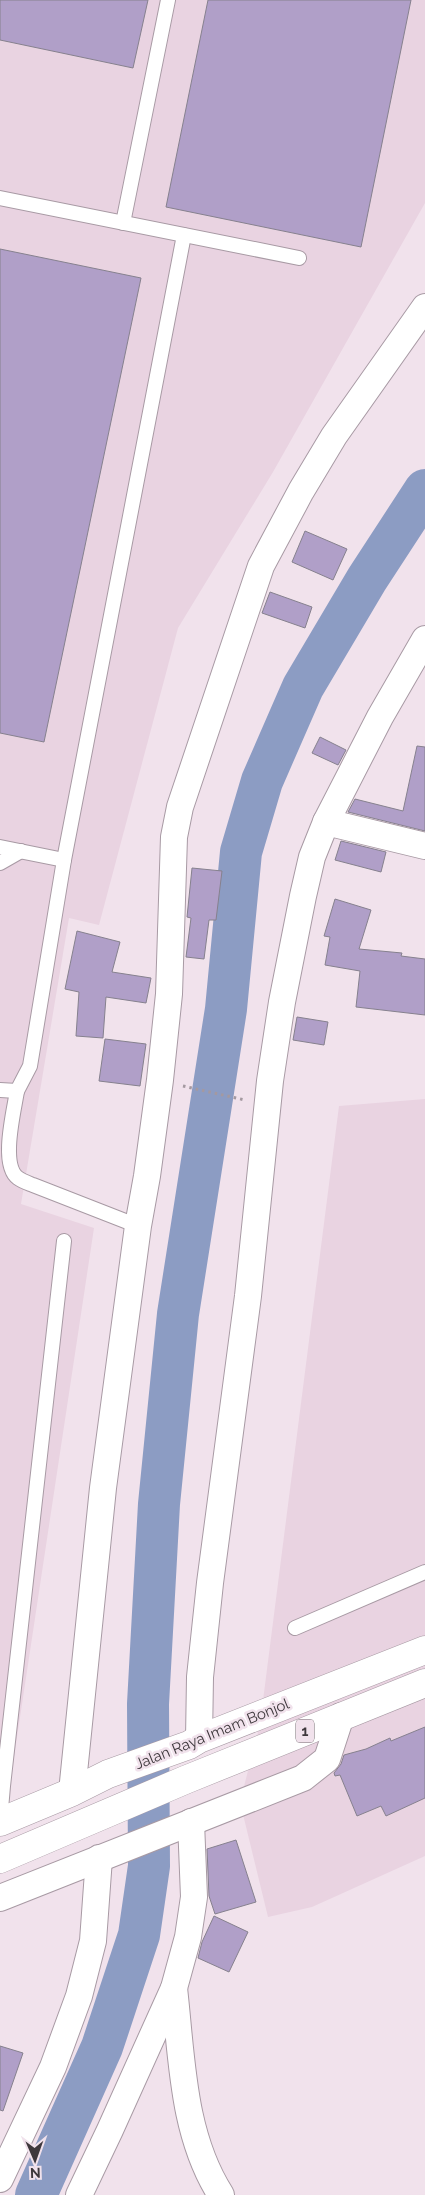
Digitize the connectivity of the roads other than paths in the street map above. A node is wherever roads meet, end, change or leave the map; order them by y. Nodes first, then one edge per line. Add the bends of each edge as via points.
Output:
1 (168, 0) edge
2 (0, 198) edge
3 (123, 223) junction
4 (184, 235) junction
5 (299, 258) dead end
6 (425, 307) edge
7 (425, 639) edge
8 (326, 822) junction
9 (425, 846) edge
10 (0, 847) edge
11 (20, 851) junction
12 (64, 860) junction
13 (0, 863) edge
14 (0, 1090) edge
15 (17, 1091) junction
16 (138, 1226) junction
17 (64, 1241) dead end
18 (425, 1572) edge
19 (295, 1628) dead end
20 (425, 1650) edge
21 (425, 1684) edge
22 (341, 1716) junction
23 (194, 1742) junction
24 (72, 1792) junction
25 (0, 1822) edge
26 (184, 1825) junction
27 (105, 1856) junction
28 (0, 1859) edge
29 (0, 1898) edge
30 (174, 1988) junction
31 (0, 2178) edge
32 (79, 2195) edge
33 (221, 2195) edge

1 - 3 lane
2 - 3 lane
3 - 4 lane
4 - 5 lane
4 - 12 lane
6 - 16 street via 334,436 261,566 180,806 174,838 170,994
7 - 8 street
8 - 9 street
8 - 23 street via 312,857 303,896 270,1081 248,1296 210,1583
10 - 11 lane
11 - 12 lane
11 - 13 lane
12 - 15 lane via 30,1066
14 - 15 lane
15 - 16 lane via 9,1145 14,1174 32,1185
16 - 24 street via 103,1488
17 - 25 lane
18 - 19 lane
20 - 23 highway, Jalan Raya Imam Bonjol / 1
21 - 22 highway, 1
22 - 26 street via 326,1759 303,1778
22 - 28 highway, 1
23 - 24 highway, Jalan Raya Imam Bonjol / 1 via 108,1774
24 - 25 highway, Jalan Raya Imam Bonjol / 1
26 - 27 street
26 - 30 street via 194,1897 188,1937
27 - 29 street
27 - 31 street via 93,1942 79,1996 53,2067
30 - 32 street
30 - 33 street via 194,2137 210,2178

